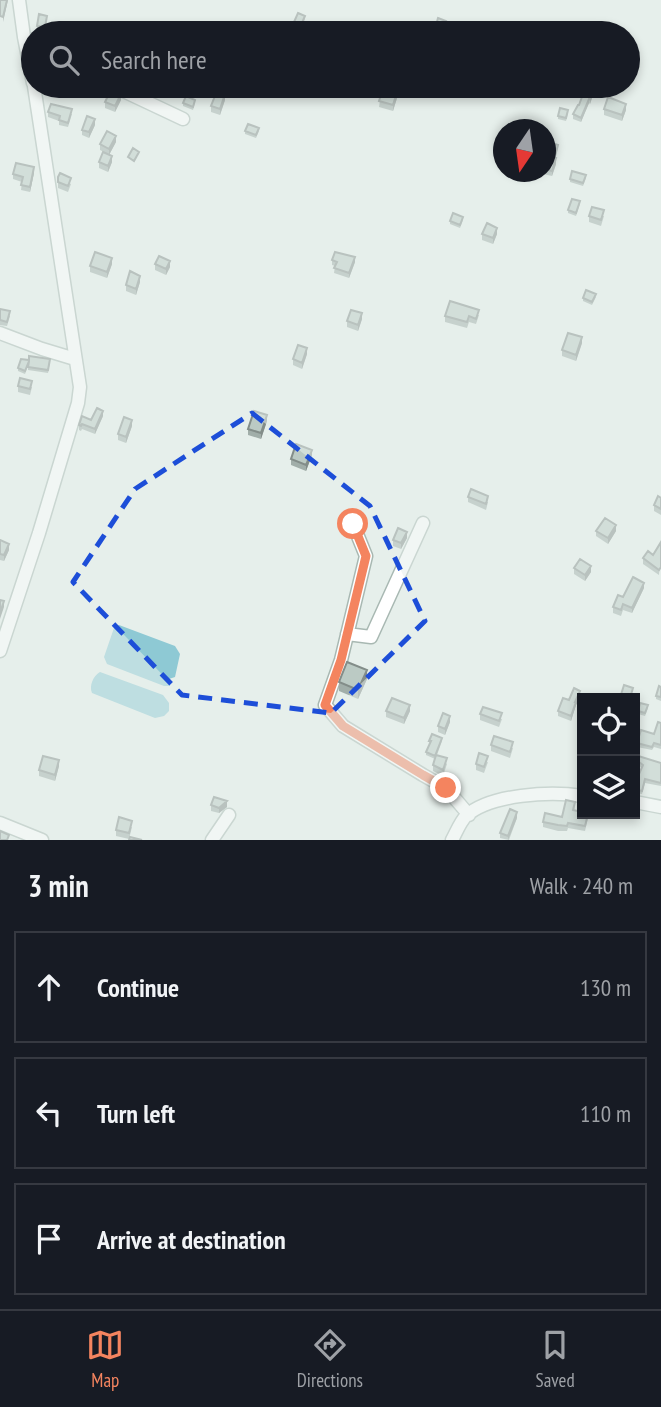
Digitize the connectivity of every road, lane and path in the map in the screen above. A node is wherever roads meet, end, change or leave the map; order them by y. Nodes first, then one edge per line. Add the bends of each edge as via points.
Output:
1 (19, 0) edge
2 (23, 21) edge
3 (36, 98) edge
4 (139, 98) edge
5 (183, 118) dead end
6 (0, 333) edge
7 (75, 359) junction
8 (423, 523) dead end
9 (353, 524) dead end
10 (347, 634) junction
11 (0, 651) edge
12 (577, 795) edge
13 (640, 803) edge
14 (661, 807) edge
15 (469, 814) junction
16 (229, 815) dead end
17 (0, 823) edge
18 (42, 840) edge
19 (212, 840) edge
20 (452, 840) edge

1 - 2 street
3 - 7 street
4 - 5 street
6 - 7 street
7 - 11 street via 78,403
8 - 10 street via 371,637
9 - 10 street via 366,556
10 - 15 street via 325,705 343,726 446,788
12 - 15 street via 535,794 492,801
13 - 14 street
15 - 20 street
16 - 19 street
17 - 18 street

